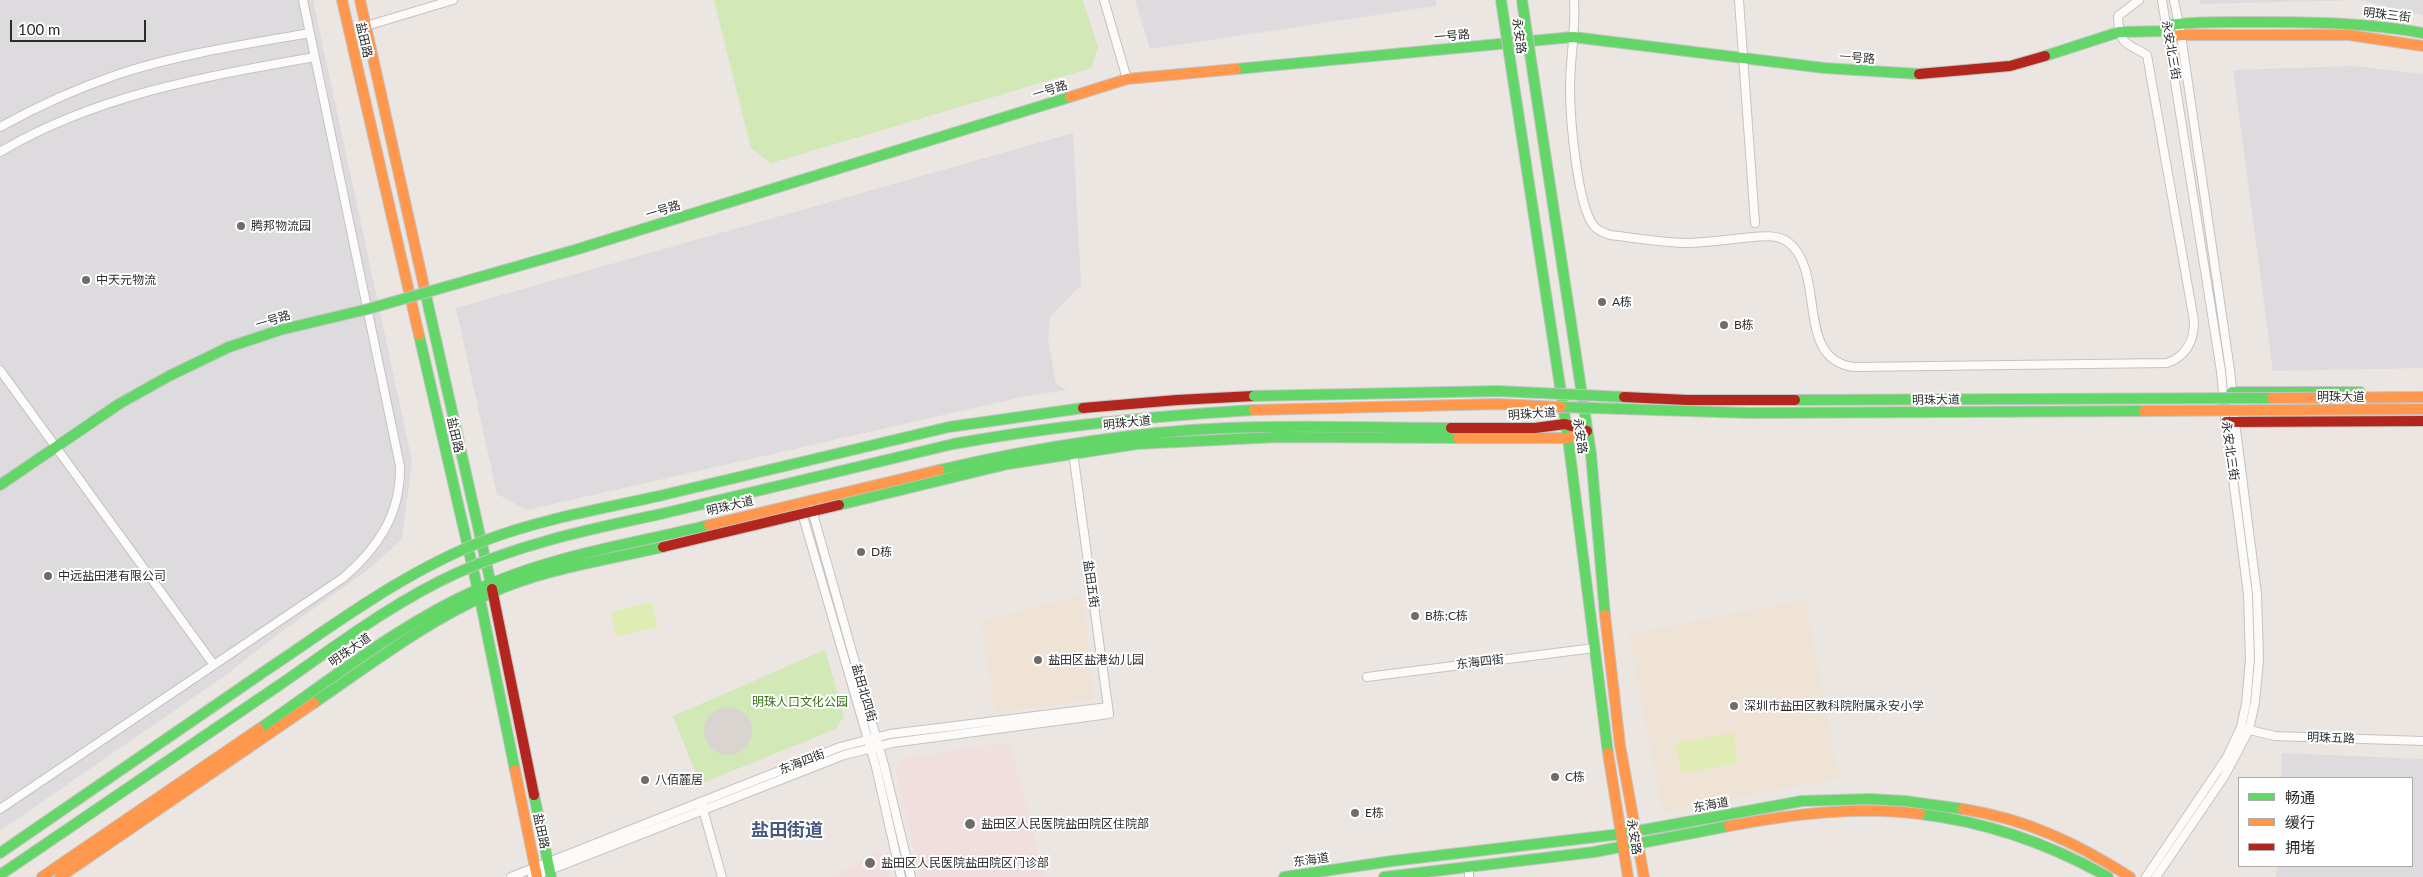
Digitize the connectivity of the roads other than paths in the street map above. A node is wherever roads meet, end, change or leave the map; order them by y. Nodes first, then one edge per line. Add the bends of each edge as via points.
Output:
1 (303, 0) edge
2 (342, 0) edge
3 (360, 0) edge
4 (454, 0) edge
5 (1104, 0) edge
6 (1501, 0) edge
7 (1522, 0) edge
8 (1574, 0) edge
9 (1739, 0) edge
10 (2139, 0) edge
11 (2162, 0) edge
12 (2174, 0) edge
13 (366, 26) junction
14 (2170, 29) junction
15 (2119, 32) junction
16 (310, 33) junction
17 (2423, 33) edge
18 (2181, 35) junction
19 (1573, 37) junction
20 (2423, 46) edge
21 (315, 57) junction
22 (1744, 58) junction
23 (1127, 79) junction
24 (0, 127) edge
25 (0, 152) edge
26 (1755, 222) dead end
27 (368, 309) junction
28 (0, 370) edge
29 (2232, 392) junction
30 (2423, 392) edge
31 (2423, 397) edge
32 (2224, 403) junction
33 (2423, 409) edge
34 (2423, 421) edge
35 (2230, 422) junction
36 (1565, 424) junction
37 (1587, 432) junction
38 (1568, 438) junction
39 (56, 447) junction
40 (1073, 453) junction
41 (0, 485) edge
42 (807, 512) junction
43 (492, 588) junction
44 (479, 594) junction
45 (1594, 648) junction
46 (214, 665) junction
47 (1366, 677) dead end
48 (1109, 711) junction
49 (2245, 729) junction
50 (877, 738) junction
51 (868, 740) junction
52 (2423, 741) edge
53 (879, 746) junction
54 (870, 748) junction
55 (700, 801) junction
56 (0, 809) edge
57 (703, 810) junction
58 (1636, 831) junction
59 (1621, 834) junction
60 (1638, 844) junction
61 (1623, 847) junction
62 (0, 853) edge
63 (549, 869) edge
64 (1469, 872) edge
65 (535, 874) edge
66 (0, 875) edge
67 (42, 877) edge
68 (60, 877) edge
69 (511, 877) edge
70 (722, 877) edge
71 (901, 877) edge
72 (911, 877) edge
73 (1284, 877) edge
74 (1384, 877) edge
75 (1628, 877) edge
76 (1644, 877) edge
77 (2108, 877) edge
78 (2130, 877) edge
79 (2146, 877) edge
80 (2156, 877) edge

1 - 16 street
2 - 44 street, 盐田路
3 - 13 street, 盐田路
4 - 13 street
5 - 23 street
6 - 36 street, 永安路, bridge
7 - 37 street, 永安路, bridge
8 - 19 street
9 - 22 street
10 - 15 street via 2118,16
11 - 14 street, 永安北三街
12 - 14 street, 永安北三街
13 - 43 street, 盐田路
14 - 15 street, 一号路
14 - 17 street, 明珠三街 via 2320,22
14 - 18 street, 明珠三街
14 - 32 street, 永安北三街
15 - 19 street via 2122,41 2147,55 2194,321 2194,332 2186,351 2167,363 1842,366 1827,355 1820,342 1802,259 1788,241 1768,236 1689,243 1610,235 1594,227 1588,216 1577,171 1570,112
15 - 22 street, 一号路 via 2010,66 1929,75 1824,68
16 - 21 street
16 - 24 street via 231,47 120,74 67,94
18 - 20 street, 明珠三街 via 2349,35
18 - 29 street, 永安北三街
19 - 22 street, 一号路
19 - 23 street, 一号路
21 - 25 street via 235,71 108,103 48,126
21 - 27 street
22 - 26 street
23 - 27 street, 一号路, bridge via 578,250
27 - 39 street, 一号路, bridge via 280,330 229,347 119,404
27 - 46 street via 400,466 401,482 392,518 371,552 343,578
28 - 39 street
29 - 30 street, 明珠大道
29 - 32 street
29 - 35 street, 永安北三街
31 - 62 street, 明珠大道, bridge via 1687,400 1498,392 1254,396 1112,405 949,428 521,528 451,556 386,591
32 - 35 street, 永安北三街
33 - 66 street, 明珠大道, bridge via 1838,413 1685,412 1498,404 1191,413 1077,424 953,444 584,531 525,547 457,574 394,608
34 - 35 street, 明珠大道
35 - 49 street, 永安北三街 via 2250,623
36 - 37 street, 明珠大道
36 - 38 street, 永安路
36 - 43 street, 明珠大道 via 1535,428 1226,428 1096,439 1007,454 584,554
37 - 38 street, 明珠大道
37 - 58 street, 永安路 via 1620,745
38 - 40 street, 明珠大道 via 1226,438 1137,444
38 - 45 street, 永安路
39 - 41 street, 一号路
39 - 46 street
40 - 42 street, 明珠大道 via 1008,464
40 - 48 street, 盐田五街
42 - 43 street, 明珠大道
42 - 50 street, 盐田北四街
42 - 51 street, 盐田北四街
43 - 44 street, 明珠大道
43 - 63 street, 盐田路
44 - 65 street, 盐田路
44 - 67 street, 明珠大道 via 425,615
44 - 68 street, 明珠大道 via 401,643
45 - 47 street, 东海四街
45 - 59 street, 永安路
46 - 56 street
48 - 50 street, 东海四街
48 - 53 street, 东海四街
49 - 52 street, 明珠五路 via 2275,736
49 - 79 street, 永安北三街
49 - 80 street, 永安北三街 via 2224,777
50 - 51 street, 东海四街
50 - 53 street, 盐田北四街
51 - 54 street, 盐田北四街
51 - 55 street, 东海四街 via 840,747
53 - 54 street, 东海四街
53 - 72 street, 盐田北四街
54 - 57 street, 东海四街
54 - 71 street, 盐田北四街
55 - 57 street
55 - 63 street, 东海四街
57 - 63 street, 东海四街
57 - 70 street
58 - 59 street, 东海道
58 - 60 street, 永安路
58 - 78 street, 东海道 via 1802,801 1870,800 1924,804 1982,812 2039,829 2084,848
59 - 61 street, 永安路
59 - 73 street, 东海道
60 - 61 street, 东海道
60 - 76 street, 永安路
60 - 77 street, 东海道 via 1826,811 1893,812 1939,817 2010,832 2061,851
61 - 64 street, 东海道
61 - 75 street, 永安路
63 - 65 street, 东海四街
64 - 74 street, 东海道
65 - 69 street, 东海四街

